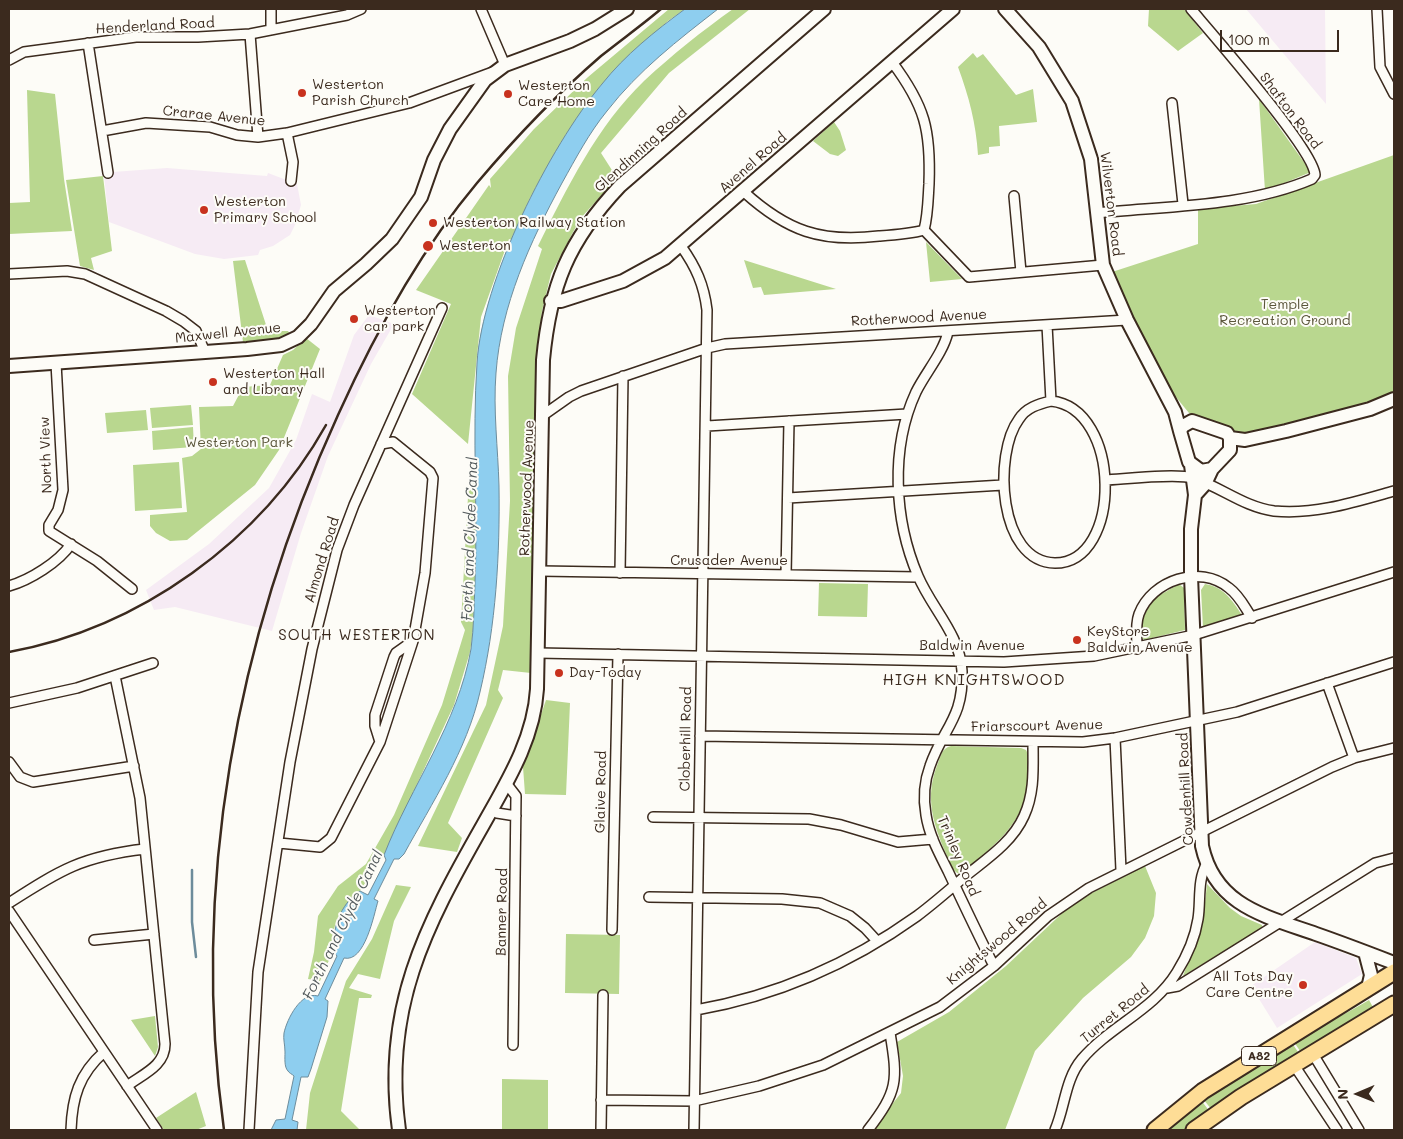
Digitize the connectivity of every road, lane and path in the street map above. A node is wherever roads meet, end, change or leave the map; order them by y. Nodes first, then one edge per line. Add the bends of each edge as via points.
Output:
1 (271, 9) edge
2 (361, 9) edge
3 (481, 9) edge
4 (627, 9) edge
5 (824, 9) edge
6 (953, 9) edge
7 (1005, 9) edge
8 (1191, 9) edge
9 (1377, 9) edge
10 (271, 30) junction
11 (250, 34) junction
12 (88, 43) junction
13 (9, 60) edge
14 (892, 62) junction
15 (500, 68) junction
16 (1394, 94) edge
17 (1172, 103) dead end
18 (102, 131) junction
19 (287, 134) junction
20 (258, 137) junction
21 (108, 173) dead end
22 (291, 181) dead end
23 (744, 192) junction
24 (1014, 196) dead end
25 (1183, 204) junction
26 (1097, 213) junction
27 (924, 230) junction
28 (681, 246) junction
29 (1103, 265) junction
30 (1021, 272) junction
31 (9, 274) edge
32 (551, 301) junction
33 (442, 308) dead end
34 (1128, 320) junction
35 (1048, 325) junction
36 (948, 332) junction
37 (706, 348) junction
38 (205, 352) junction
39 (56, 363) junction
40 (9, 366) edge
41 (623, 376) junction
42 (1394, 399) edge
43 (1051, 401) junction
44 (1175, 412) junction
45 (907, 414) junction
46 (542, 416) junction
47 (789, 421) junction
48 (1192, 421) junction
49 (707, 426) junction
50 (1180, 431) junction
51 (381, 444) junction
52 (1230, 444) junction
53 (1191, 465) junction
54 (1212, 469) junction
55 (1105, 480) junction
56 (1199, 481) junction
57 (1004, 485) junction
58 (899, 491) junction
59 (1394, 491) edge
60 (788, 498) junction
61 (71, 544) junction
62 (540, 571) junction
63 (1394, 572) edge
64 (620, 573) junction
65 (703, 574) junction
66 (786, 575) junction
67 (1191, 576) junction
68 (918, 577) junction
69 (9, 586) edge
70 (132, 589) dead end
71 (1252, 618) junction
72 (1194, 635) junction
73 (413, 641) junction
74 (1137, 649) junction
75 (538, 653) junction
76 (618, 654) junction
77 (701, 655) junction
78 (961, 660) junction
79 (1394, 662) edge
80 (153, 663) dead end
81 (115, 676) junction
82 (1327, 683) junction
83 (9, 703) edge
84 (1197, 722) junction
85 (700, 736) junction
86 (1115, 738) junction
87 (943, 741) junction
88 (380, 742) junction
89 (1033, 742) junction
90 (1394, 748) edge
91 (1354, 758) junction
92 (9, 762) edge
93 (134, 766) junction
94 (506, 783) junction
95 (497, 813) dead end
96 (516, 816) junction
97 (653, 817) dead end
98 (698, 817) junction
99 (1202, 831) junction
100 (933, 840) junction
101 (279, 843) junction
102 (145, 849) junction
103 (1394, 858) edge
104 (1207, 863) junction
105 (1122, 870) junction
106 (954, 885) junction
107 (649, 897) dead end
108 (697, 898) junction
109 (9, 903) edge
110 (9, 911) edge
111 (1283, 922) junction
112 (612, 930) dead end
113 (154, 934) junction
114 (94, 940) dead end
115 (877, 941) junction
116 (1365, 952) junction
117 (1394, 963) edge
118 (994, 966) junction
119 (1394, 972) edge
120 (1167, 988) junction
121 (1368, 988) junction
122 (603, 995) dead end
123 (1394, 1004) edge
124 (696, 1010) junction
125 (890, 1033) junction
126 (514, 1044) dead end
127 (104, 1052) junction
128 (1313, 1054) junction
129 (1294, 1065) junction
130 (127, 1086) junction
131 (601, 1100) junction
132 (694, 1101) junction
133 (71, 1130) edge
134 (157, 1130) edge
135 (249, 1130) edge
136 (399, 1130) edge
137 (601, 1130) edge
138 (694, 1130) edge
139 (868, 1130) edge
140 (1055, 1130) edge
141 (1155, 1130) edge
142 (1194, 1130) edge
143 (1337, 1130) edge
144 (1359, 1130) edge

1 - 10 street
2 - 10 street, Henderland Road
3 - 15 street
4 - 15 street, Maxwell Avenue via 596,29
5 - 32 street, Glendinning Road via 604,203 576,242
6 - 14 street, Avenel Road
7 - 26 street, Wilverton Road via 1039,47 1072,101 1091,159
8 - 25 street, Shafton Road via 1290,130 1315,173 1312,179 1262,195
9 - 16 street via 1380,67
10 - 11 street, Henderland Road
11 - 12 street, Henderland Road via 198,38 136,37
11 - 20 street
12 - 13 street, Henderland Road via 24,52
12 - 18 street
14 - 23 street, Avenel Road
14 - 27 street via 918,102 929,139 928,208
15 - 19 street, Crarae Avenue via 409,103
15 - 38 street, Maxwell Avenue via 473,95 450,129 434,160 421,197 404,223 366,264 334,291 304,331 281,345
17 - 25 street
18 - 20 street, Crarae Avenue via 146,123 210,127
18 - 21 street
19 - 20 street, Crarae Avenue
19 - 22 street via 292,162
23 - 27 street via 775,218 818,236 846,239
23 - 28 street, Avenel Road
24 - 30 street
25 - 26 street, Shafton Road
26 - 29 street, Wilverton Road
27 - 30 street via 969,277
28 - 32 street, Avenel Road via 623,281 561,301
28 - 37 street, Cloberhill Road via 703,284 707,310
29 - 30 street
29 - 34 street, Wilverton Road
31 - 38 street via 67,271 94,277 183,321 196,331
32 - 46 street, Glendinning Road via 543,360
33 - 51 street, Almond Road
34 - 35 street, Rotherwood Avenue
34 - 44 street, Wilverton Road
35 - 36 street, Rotherwood Avenue
35 - 43 street
36 - 37 street, Rotherwood Avenue via 725,344
36 - 45 street, Trinley Road
37 - 41 street, Rotherwood Avenue
37 - 49 street, Cloberhill Road
38 - 39 street, Maxwell Avenue
39 - 40 street, Maxwell Avenue
39 - 61 street, North View via 64,490 48,528
41 - 46 street, Rotherwood Avenue via 569,397
41 - 64 street
42 - 52 street via 1370,409
43 - 55 street via 1066,404 1081,414 1096,441
43 - 57 street via 1034,406 1018,420 1008,444
44 - 48 street
44 - 50 street, Wilverton Road
45 - 47 street
45 - 58 street, Trinley Road
46 - 62 street, Rotherwood Avenue
47 - 49 street
47 - 60 street
48 - 50 street
48 - 52 street via 1227,433
49 - 65 street, Cloberhill Road
50 - 53 street
51 - 73 street via 393,442 433,478 425,573
51 - 101 street, Almond Road via 347,522 329,580 306,675
52 - 54 street
53 - 54 street via 1201,471
53 - 56 street
54 - 56 street, Cowdenhill Road
55 - 56 street
55 - 57 street via 1102,511 1089,545 1070,560 1054,563 1034,556 1018,538 1009,517
56 - 59 street via 1249,504 1289,512 1330,508
56 - 67 street, Cowdenhill Road via 1190,529
57 - 58 street
58 - 60 street
58 - 68 street, Trinley Road via 904,533
60 - 66 street
61 - 69 street via 65,553
61 - 70 street, North View
62 - 64 street, Crusader Avenue
62 - 75 street, Rotherwood Avenue
63 - 71 street, Baldwin Avenue
64 - 65 street, Crusader Avenue
65 - 66 street, Crusader Avenue
65 - 77 street, Cloberhill Road
66 - 68 street, Crusader Avenue
67 - 71 street via 1206,578 1229,588
67 - 72 street, Cowdenhill Road
67 - 74 street via 1166,583 1150,596 1136,627
68 - 78 street, Trinley Road via 949,629
71 - 72 street, Baldwin Avenue
72 - 74 street, Baldwin Avenue
72 - 84 street, Cowdenhill Road
73 - 88 street
73 - 88 street via 396,653 375,715
74 - 78 street, Baldwin Avenue via 1054,659
75 - 76 street, Baldwin Avenue
75 - 94 street, Rotherwood Avenue via 534,716
76 - 77 street, Baldwin Avenue
76 - 112 street, Glaive Road
77 - 78 street, Baldwin Avenue
77 - 85 street, Cloberhill Road
78 - 87 street, Trinley Road via 960,701
79 - 82 street, Friarscourt Avenue
80 - 81 street
81 - 83 street
81 - 93 street
82 - 84 street, Friarscourt Avenue
82 - 91 street
84 - 86 street, Friarscourt Avenue
84 - 99 street, Cowdenhill Road
85 - 87 street, Friarscourt Avenue
85 - 98 street, Cloberhill Road
86 - 89 street, Friarscourt Avenue
86 - 105 street
87 - 89 street, Friarscourt Avenue
87 - 100 street, Trinley Road via 930,766 924,791 925,814
88 - 101 street via 326,844 313,847
89 - 106 street via 1034,778 1023,818 1002,846
90 - 91 street, Knightswood Road
91 - 99 street, Knightswood Road
92 - 93 street via 20,777 33,782
93 - 102 street
94 - 96 street, Banner Road via 516,796
94 - 136 street, Rotherwood Avenue via 428,926 410,976 397,1056
95 - 96 street
96 - 126 street, Banner Road
97 - 98 street
98 - 100 street via 809,819 898,842
98 - 108 street, Cloberhill Road
99 - 104 street, Cowdenhill Road
99 - 105 street, Knightswood Road
100 - 106 street, Trinley Road
101 - 135 street, Almond Road via 257,983
102 - 109 street via 86,860 52,876
102 - 113 street
103 - 111 street, Turret Road via 1375,863
104 - 111 street, Cowdenhill Road via 1218,884 1235,900 1255,912
104 - 120 street via 1202,874 1194,936 1186,958
105 - 118 street, Knightswood Road via 1067,901
106 - 115 street via 915,917
106 - 118 street, Trinley Road
107 - 108 street
108 - 115 street via 820,903 850,916
108 - 124 street, Cloberhill Road
110 - 127 street
111 - 116 street, Cowdenhill Road
111 - 120 street, Turret Road via 1178,986
113 - 114 street
113 - 130 street via 165,1052 158,1064
115 - 124 street via 805,979 737,1003
116 - 117 street, Cowdenhill Road
116 - 121 street via 1370,975
118 - 125 street, Knightswood Road via 940,1007
119 - 121 main road, A82
120 - 140 street, Turret Road via 1083,1058 1071,1078
121 - 141 main road, A82 via 1203,1091
122 - 131 street
123 - 128 main road, A82
124 - 132 street, Cloberhill Road
125 - 132 street, Knightswood Road via 790,1077
125 - 139 street via 895,1068 893,1087 887,1105
127 - 130 street
127 - 133 street via 89,1066 78,1085
128 - 129 main road, A82
128 - 144 street
129 - 142 main road, A82
129 - 143 street
130 - 134 street
131 - 132 street, Knightswood Road
131 - 137 street
132 - 138 street, Cloberhill Road

